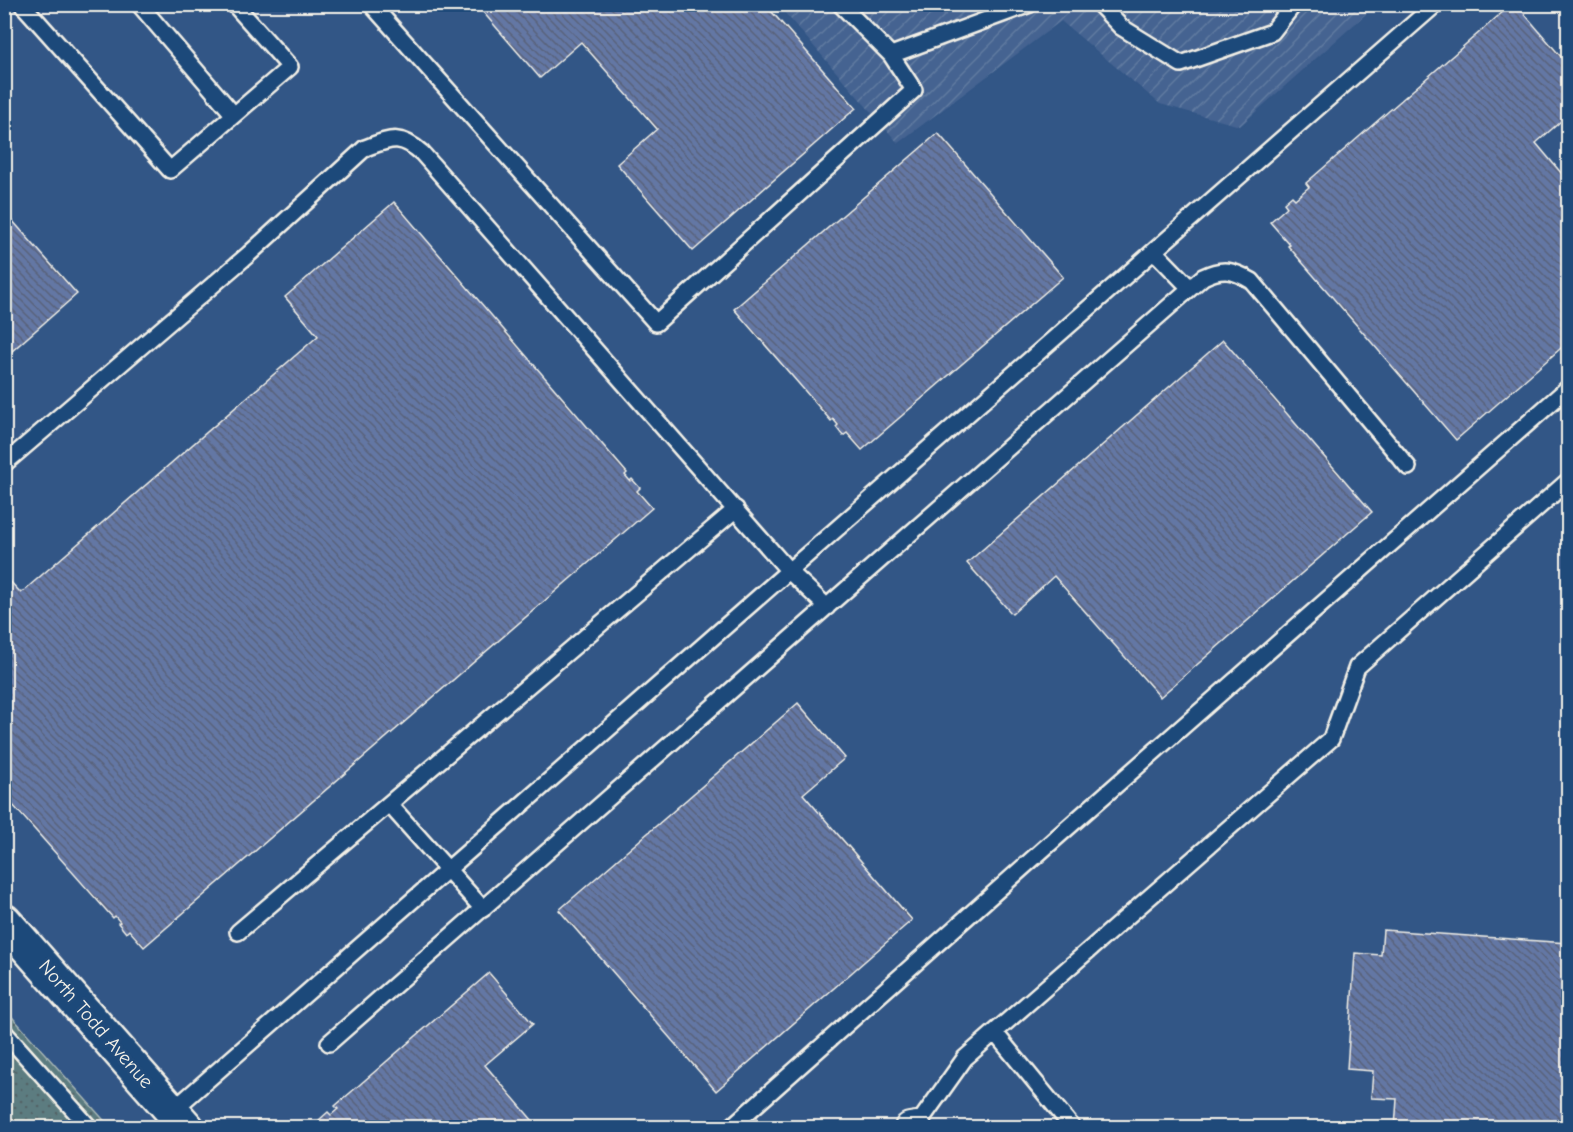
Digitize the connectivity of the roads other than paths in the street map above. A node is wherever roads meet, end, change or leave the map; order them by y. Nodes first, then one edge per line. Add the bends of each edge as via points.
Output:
1 (22, 4) edge
2 (139, 4) edge
3 (234, 4) edge
4 (371, 4) edge
5 (840, 4) edge
6 (1030, 4) edge
7 (1099, 4) edge
8 (1294, 4) edge
9 (1436, 4) edge
10 (891, 55) junction
11 (234, 115) junction
12 (1154, 250) junction
13 (1190, 288) junction
14 (1569, 388) edge
15 (4, 464) edge
16 (1408, 467) dead end
17 (1569, 481) edge
18 (736, 509) junction
19 (789, 571) junction
20 (827, 607) junction
21 (389, 804) junction
22 (449, 869) junction
23 (483, 909) junction
24 (4, 921) edge
25 (238, 932) dead end
26 (4, 1032) edge
27 (995, 1033) junction
28 (329, 1043) dead end
29 (179, 1119) edge
30 (916, 1127) edge
31 (90, 1128) edge
32 (730, 1128) edge
33 (910, 1128) edge
34 (1073, 1128) edge

1 - 11 lane via 170,170
2 - 11 lane
3 - 11 lane via 290,67
4 - 10 lane via 656,323 914,90
5 - 10 lane
6 - 10 lane
7 - 8 lane via 1122,27 1181,64 1272,32
9 - 12 lane
12 - 13 lane
12 - 19 lane
13 - 16 lane via 1215,271 1238,273 1252,281
13 - 20 lane
14 - 32 lane
15 - 18 lane via 249,254 365,148 400,139 412,143 422,153
17 - 27 lane via 1357,667 1331,739
18 - 19 lane
18 - 21 lane
19 - 20 lane
19 - 22 lane
20 - 23 lane
21 - 22 lane
21 - 25 lane
22 - 23 lane
22 - 29 lane
23 - 28 lane
24 - 29 street, North Todd Avenue
26 - 31 lane
27 - 30 lane via 965,1059
27 - 34 lane
30 - 33 street

